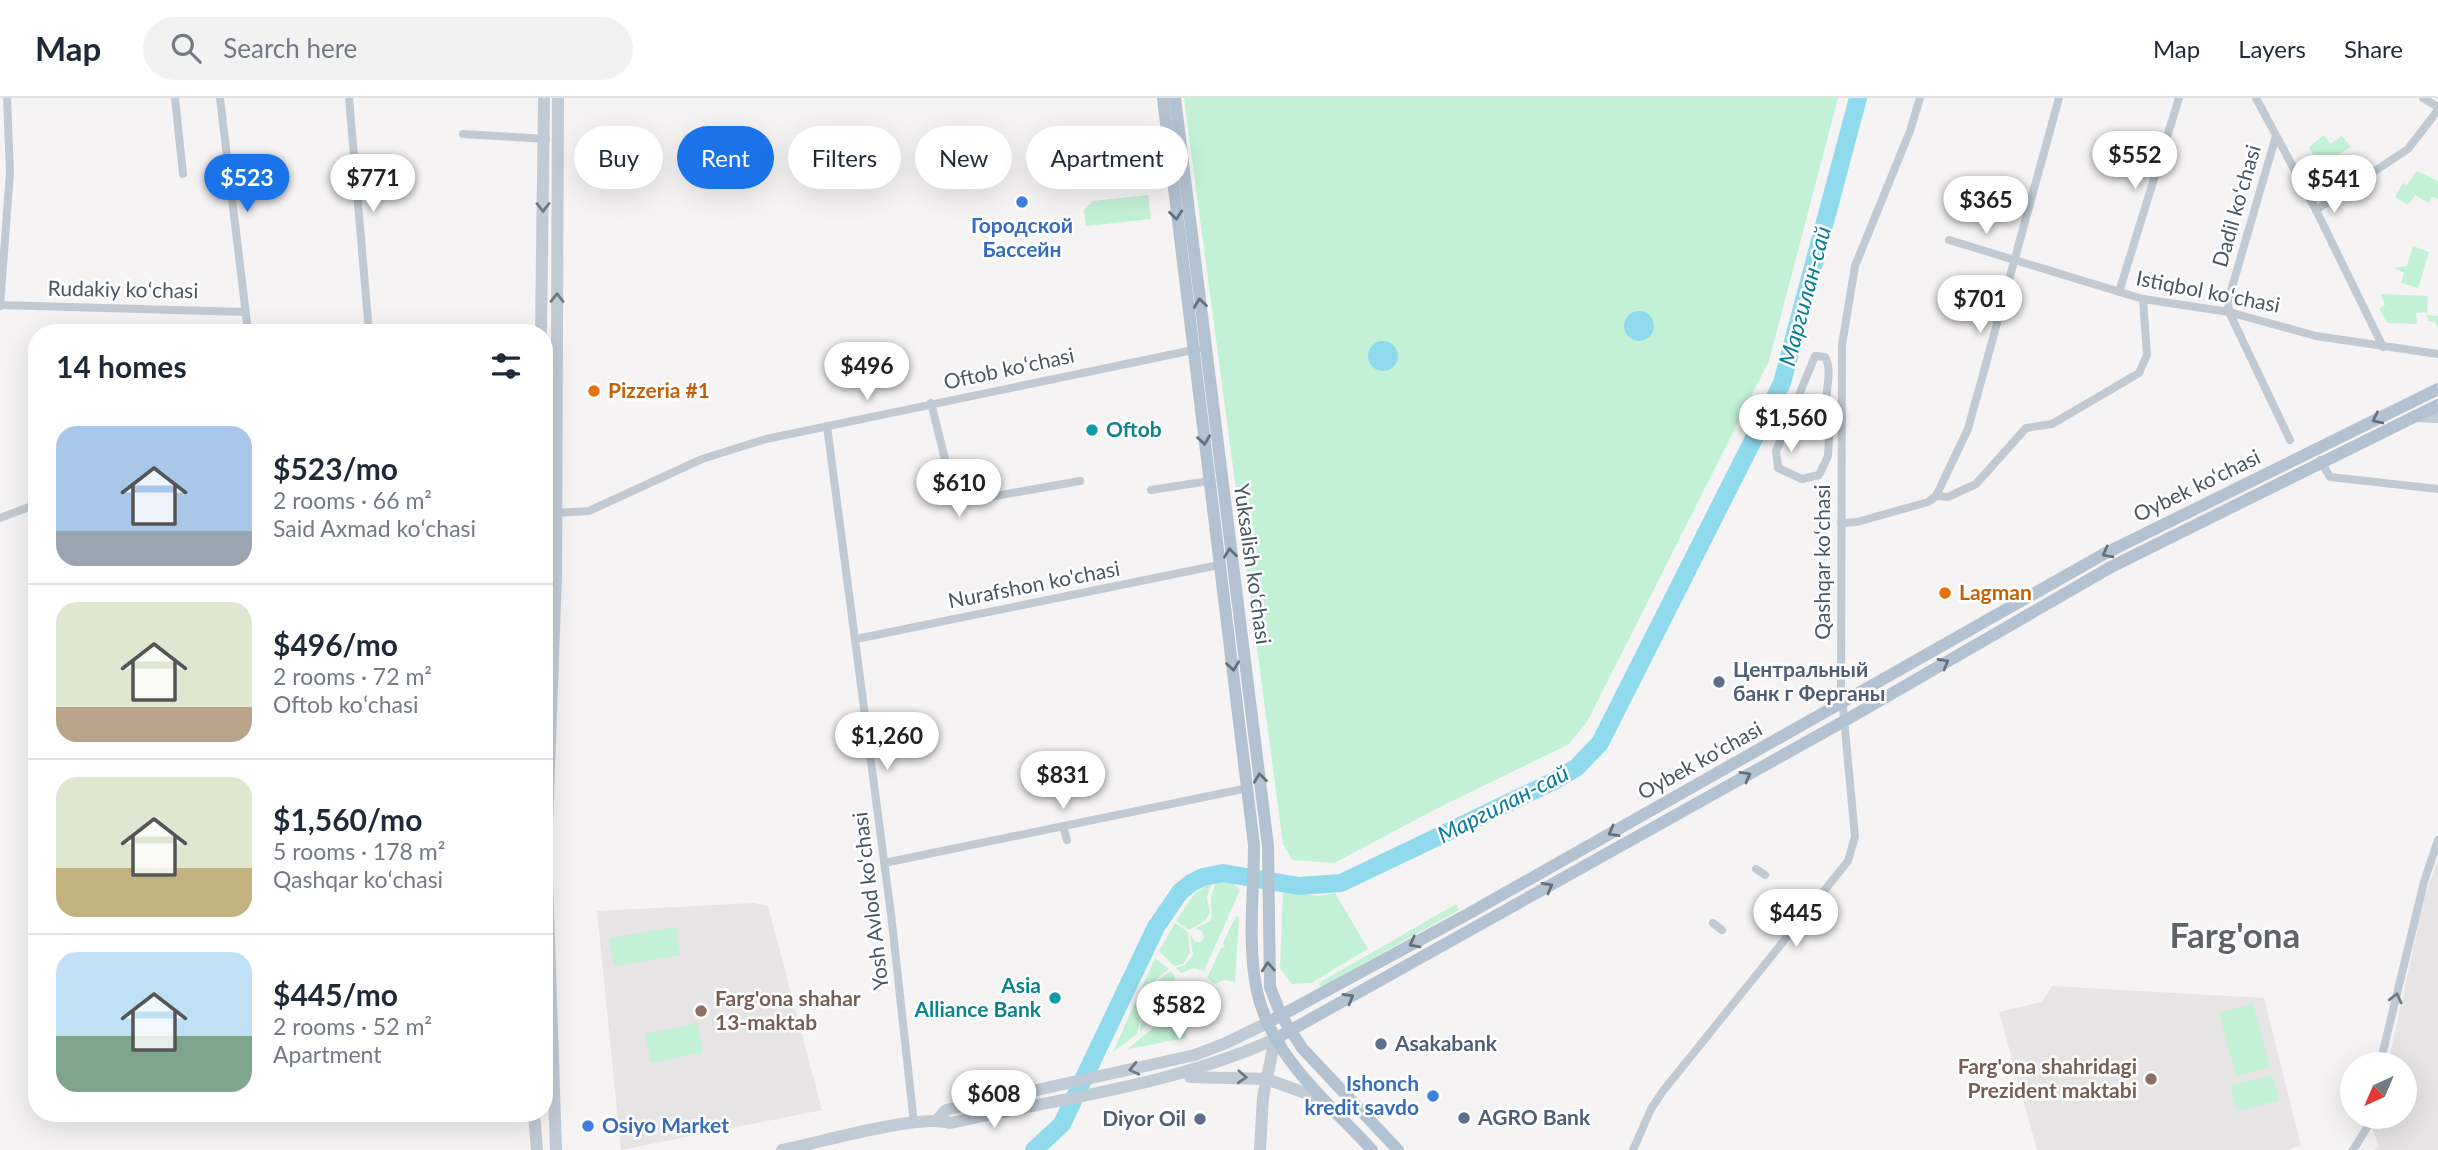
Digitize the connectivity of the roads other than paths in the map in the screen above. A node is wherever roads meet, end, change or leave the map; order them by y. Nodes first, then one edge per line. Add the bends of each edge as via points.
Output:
1 (7, 98) edge
2 (175, 98) edge
3 (220, 98) edge
4 (349, 98) edge
5 (544, 98) edge
6 (558, 98) edge
7 (1163, 98) edge
8 (1175, 98) edge
9 (1920, 98) edge
10 (2059, 98) edge
11 (2179, 98) edge
12 (2256, 98) edge
13 (2423, 98) edge
14 (2438, 108) edge
15 (463, 134) dead end
16 (2276, 136) junction
17 (543, 139) junction
18 (559, 139) junction
19 (183, 174) dead end
20 (2316, 210) junction
21 (1949, 240) dead end
22 (2015, 261) junction
23 (2119, 292) junction
24 (2143, 299) junction
25 (0, 305) edge
26 (245, 312) junction
27 (2229, 312) junction
28 (247, 324) edge
29 (368, 324) edge
30 (541, 324) edge
31 (2383, 347) junction
32 (1205, 348) junction
33 (1191, 350) junction
34 (2438, 354) edge
35 (2438, 389) edge
36 (931, 403) junction
37 (2438, 405) edge
38 (1842, 415) junction
39 (2415, 416) junction
40 (2438, 416) edge
41 (1830, 417) junction
42 (827, 426) junction
43 (2290, 440) dead end
44 (2320, 460) junction
45 (1080, 481) dead end
46 (1209, 481) junction
47 (2438, 489) edge
48 (1151, 490) dead end
49 (1936, 496) junction
50 (28, 507) edge
51 (556, 513) junction
52 (0, 518) edge
53 (1841, 523) junction
54 (1219, 565) junction
55 (553, 614) edge
56 (856, 639) junction
57 (1843, 703) junction
58 (1846, 720) junction
59 (1248, 788) junction
60 (1063, 826) junction
61 (1067, 840) dead end
62 (2438, 840) edge
63 (1261, 846) junction
64 (884, 863) junction
65 (1756, 869) dead end
66 (1765, 875) dead end
67 (1713, 923) dead end
68 (1722, 930) dead end
69 (1281, 1015) junction
70 (1267, 1023) junction
71 (1290, 1031) junction
72 (1275, 1039) junction
73 (2383, 1052) edge
74 (553, 1060) edge
75 (1169, 1078) junction
76 (1266, 1079) junction
77 (1326, 1101) junction
78 (938, 1119) junction
79 (535, 1122) edge
80 (914, 1123) junction
81 (2366, 1129) edge
82 (537, 1150) edge
83 (556, 1150) edge
84 (782, 1150) edge
85 (1260, 1150) edge
86 (1373, 1150) edge
87 (1398, 1150) edge
88 (1633, 1150) edge
89 (2353, 1150) edge

1 - 25 street via 10,172
2 - 19 street
3 - 26 street
4 - 29 street
5 - 17 main road
6 - 18 main road
7 -> 33 main road, Yuksalish koʻchasi
32 -> 8 main road, Yuksalish koʻchasi
9 - 38 street, Qashqar koʻchasi via 1855,265 1842,345
10 - 22 street
11 - 23 street
12 - 16 street
13 - 14 street
14 - 20 street via 2408,149
15 - 17 street
16 - 20 street
16 - 27 street, Dadil koʻchasi via 2228,301
17 - 18 street
17 -> 30 main road
51 -> 18 main road
20 - 31 street
21 - 22 street, Istiqbol koʻchasi
22 - 23 street, Istiqbol koʻchasi
22 - 49 street via 1968,429
23 - 24 street, Istiqbol koʻchasi
24 - 27 street, Istiqbol koʻchasi
24 - 49 street via 2147,355 2139,373 2052,424 2026,428 1976,484 1948,497
25 - 26 street, Rudakiy koʻchasi
26 - 28 street
27 - 31 street, Istiqbol koʻchasi via 2316,336
27 - 43 street
31 - 34 street, Istiqbol koʻchasi
32 - 33 street, Oftob koʻchasi
63 -> 32 main road, Yuksalish koʻchasi
33 - 36 street, Oftob koʻchasi
33 -> 46 main road, Yuksalish koʻchasi
35 -> 57 main road, Oybek ko‘chasi via 2104,554
36 - 42 street, Oftob koʻchasi
36 - 45 street via 956,503
37 - 39 main road, Oybek ko‘chasi
38 - 41 street
38 - 53 street, Qashqar koʻchasi
39 - 40 main road
39 - 44 main road, Oybek ko‘chasi
41 - 41 street via 1828,456 1819,475 1802,479 1778,468 1776,451 1815,356 1825,357 1829,363 1824,396
42 - 51 street, Oftob koʻchasi via 702,459 589,511
42 - 56 street, Yosh Avlod koʻchasi
44 - 47 street via 2330,477
58 -> 44 main road, Oybek ko‘chasi via 2111,567
46 - 48 street
46 - 54 main road, Yuksalish koʻchasi
49 - 53 street via 1928,502
50 - 52 street
51 - 55 main road
53 - 57 street, Qashqar koʻchasi
54 - 56 street, Nurafshon ko'chasi
54 -> 59 main road, Yuksalish koʻchasi
56 - 64 street, Yosh Avlod koʻchasi
57 - 58 street, Qashqar koʻchasi
57 -> 69 main road, Oybek ko‘chasi
71 -> 58 main road, Oybek ko‘chasi
58 - 88 street, Qashqar koʻchasi via 1855,837 1848,861 1663,1091
59 - 60 street
59 - 63 main road, Yuksalish koʻchasi
60 - 61 street
60 - 64 street
73 -> 62 street
69 -> 63 main road, Yuksalish koʻchasi via 1267,966 1269,892
63 - 70 main road, Yuksalish koʻchasi via 1253,967
64 - 80 street, Yosh Avlod koʻchasi
65 - 66 street
67 - 68 street
69 - 70 main road, Oybek ko‘chasi
69 - 71 main road, Yuksalish koʻchasi
70 - 72 main road, Yuksalish koʻchasi
70 -> 78 main road via 1195,1055 947,1111
71 - 72 main road, Oybek ko‘chasi
71 - 87 main road, Yuksalish koʻchasi
72 - 75 main road
72 - 76 main road
72 - 77 main road, Yuksalish koʻchasi
74 - 83 main road
75 -> 76 main road
75 - 78 main road via 950,1123
76 - 77 main road
76 - 85 main road
77 - 86 main road, Yuksalish koʻchasi
78 - 80 main road
79 - 82 main road
80 - 84 main road
81 - 89 street

